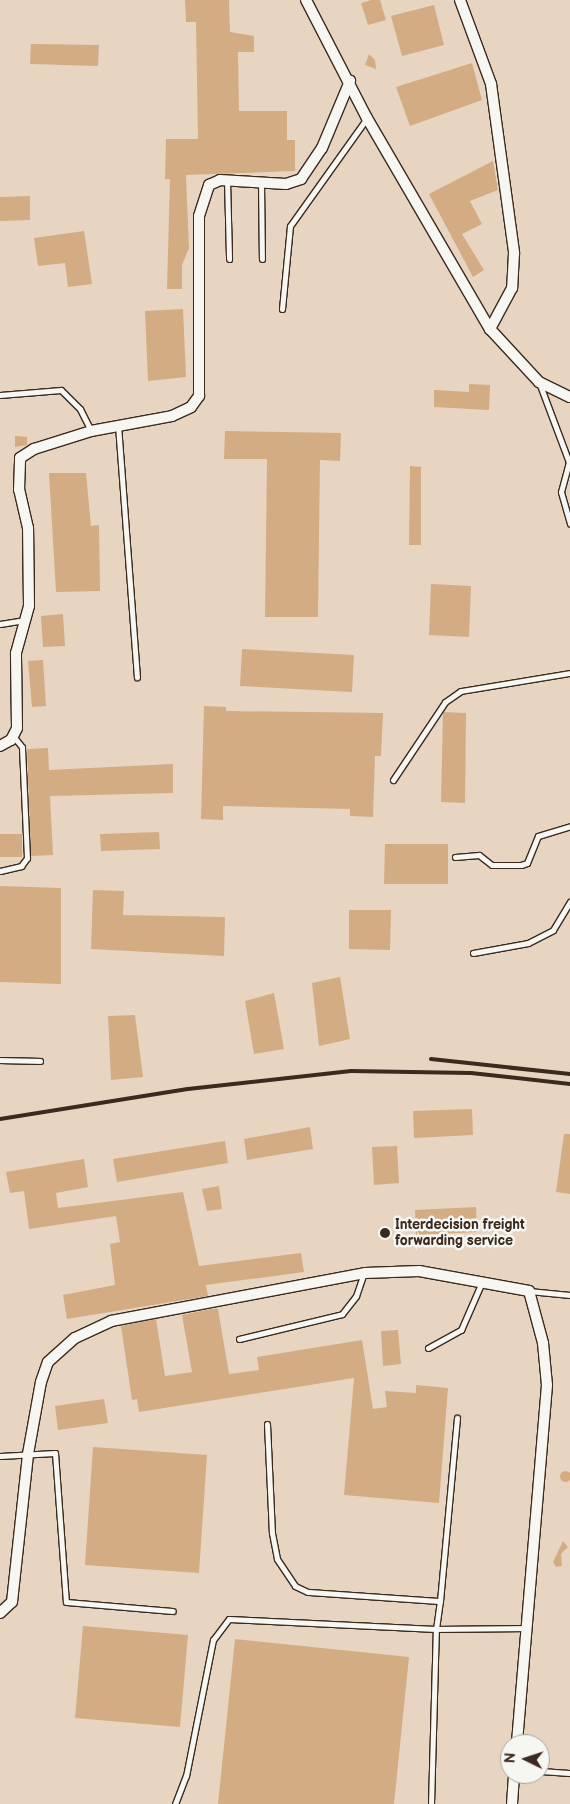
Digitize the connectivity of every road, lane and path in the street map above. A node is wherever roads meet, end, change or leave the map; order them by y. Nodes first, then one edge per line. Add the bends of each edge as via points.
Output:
1 (306, 0) edge
2 (460, 0) edge
3 (350, 81) junction
4 (367, 118) junction
5 (226, 180) junction
6 (261, 182) junction
7 (229, 259) dead end
8 (262, 259) dead end
9 (282, 309) dead end
10 (490, 329) junction
11 (539, 382) junction
12 (0, 395) edge
13 (570, 397) edge
14 (118, 423) junction
15 (91, 431) junction
16 (570, 524) edge
17 (25, 620) junction
18 (0, 624) edge
19 (570, 673) edge
20 (137, 676) dead end
21 (13, 736) junction
22 (0, 746) edge
23 (393, 780) dead end
24 (570, 826) edge
25 (455, 858) dead end
26 (0, 871) edge
27 (570, 902) edge
28 (570, 909) edge
29 (474, 953) dead end
30 (0, 1060) edge
31 (40, 1061) dead end
32 (365, 1273) junction
33 (482, 1282) junction
34 (529, 1291) junction
35 (570, 1295) edge
36 (239, 1338) dead end
37 (428, 1348) dead end
38 (457, 1418) dead end
39 (267, 1424) dead end
40 (28, 1454) junction
41 (0, 1456) edge
42 (440, 1601) junction
43 (173, 1611) dead end
44 (0, 1613) edge
45 (530, 1628) junction
46 (436, 1629) junction
47 (518, 1734) edge
48 (550, 1772) edge
49 (570, 1774) edge
50 (513, 1784) edge
51 (175, 1804) edge
52 (431, 1804) edge
53 (512, 1804) edge

1 - 3 street
2 - 10 street via 491,84 514,253 512,288
3 - 4 street
3 - 6 street via 312,167 292,183
4 - 9 lane via 290,226
4 - 10 street
5 - 6 street
5 - 7 lane
5 - 14 street via 208,185 199,216 199,396 192,407 172,416
6 - 8 lane
10 - 11 street
11 - 13 street
11 - 16 lane via 569,462 561,492
12 - 15 lane via 61,390 80,410
14 - 15 street
14 - 20 lane
15 - 17 street via 34,448 17,464 28,528
17 - 18 lane
17 - 21 street via 16,653 19,707
19 - 23 lane via 461,691 445,702
21 - 22 street
21 - 26 lane via 22,747 27,858 22,866
24 - 25 lane via 538,836 527,863 521,865 492,865 479,855
27 - 28 lane
28 - 29 lane via 552,930 528,943
30 - 31 lane
32 - 33 street via 419,1271
32 - 36 lane via 350,1308 342,1314
32 - 40 street via 111,1321 90,1330 48,1362
33 - 34 street
33 - 37 lane via 461,1330
34 - 35 lane
34 - 45 street via 543,1343 547,1386
38 - 42 lane
39 - 42 lane via 272,1533 277,1558 295,1586 308,1592
40 - 41 lane
40 - 43 lane via 50,1451 57,1458 66,1602
40 - 44 street via 12,1602
42 - 46 lane
45 - 46 lane
45 - 47 street
46 - 51 lane via 229,1619 213,1640 186,1776
46 - 52 lane
48 - 49 lane
50 - 53 street

